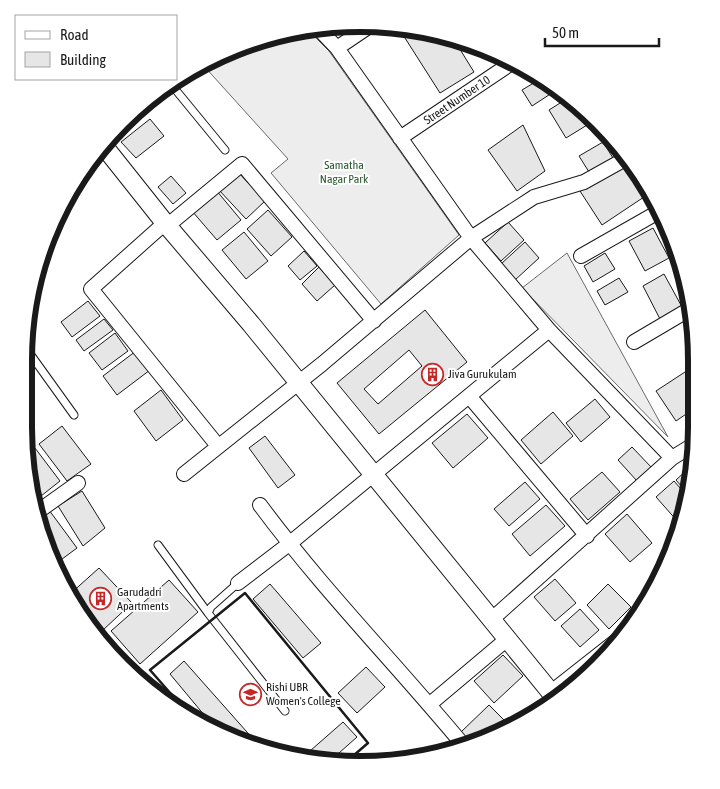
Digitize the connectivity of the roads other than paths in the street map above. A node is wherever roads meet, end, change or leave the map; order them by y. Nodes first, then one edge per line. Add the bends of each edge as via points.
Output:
1 (361, 32) edge
2 (324, 34) edge
3 (337, 48) junction
4 (506, 67) edge
5 (176, 90) edge
6 (400, 138) junction
7 (225, 150) dead end
8 (108, 151) edge
9 (620, 162) edge
10 (654, 215) edge
11 (166, 225) junction
12 (471, 238) junction
13 (581, 256) dead end
14 (684, 312) edge
15 (374, 320) junction
16 (549, 330) junction
17 (634, 342) dead end
18 (32, 357) edge
19 (299, 383) junction
20 (469, 396) junction
21 (74, 415) dead end
22 (218, 446) junction
23 (687, 449) edge
24 (672, 458) junction
25 (184, 474) dead end
26 (373, 475) junction
27 (78, 483) dead end
28 (260, 505) dead end
29 (43, 508) edge
30 (587, 536) junction
31 (289, 544) junction
32 (158, 545) dead end
33 (238, 583) joint
34 (208, 613) junction
35 (492, 620) junction
36 (507, 640) junction
37 (552, 694) edge
38 (430, 704) junction
39 (285, 711) dead end
40 (460, 741) edge

1 - 3 street
2 - 3 street
3 - 6 street
4 - 6 street, Street Number 10
5 - 7 lane
6 - 12 street
8 - 11 street
9 - 12 street via 584,182 534,197
10 - 13 street
11 - 15 street via 242,164
11 - 19 street
11 - 22 street via 91,289
12 - 15 street
12 - 16 street
14 - 17 street
15 - 19 street
16 - 20 street
16 - 24 street
18 - 21 lane
19 - 22 street
19 - 26 street
20 - 26 street
20 - 30 street
22 - 25 street
23 - 24 street
24 - 30 street
26 - 31 street
26 - 35 street
27 - 29 street
28 - 31 street
30 - 35 street
31 - 33 street
31 - 38 street
32 - 34 lane
33 - 34 lane
34 - 39 lane
35 - 36 street
36 - 37 street
36 - 38 street
38 - 40 street

